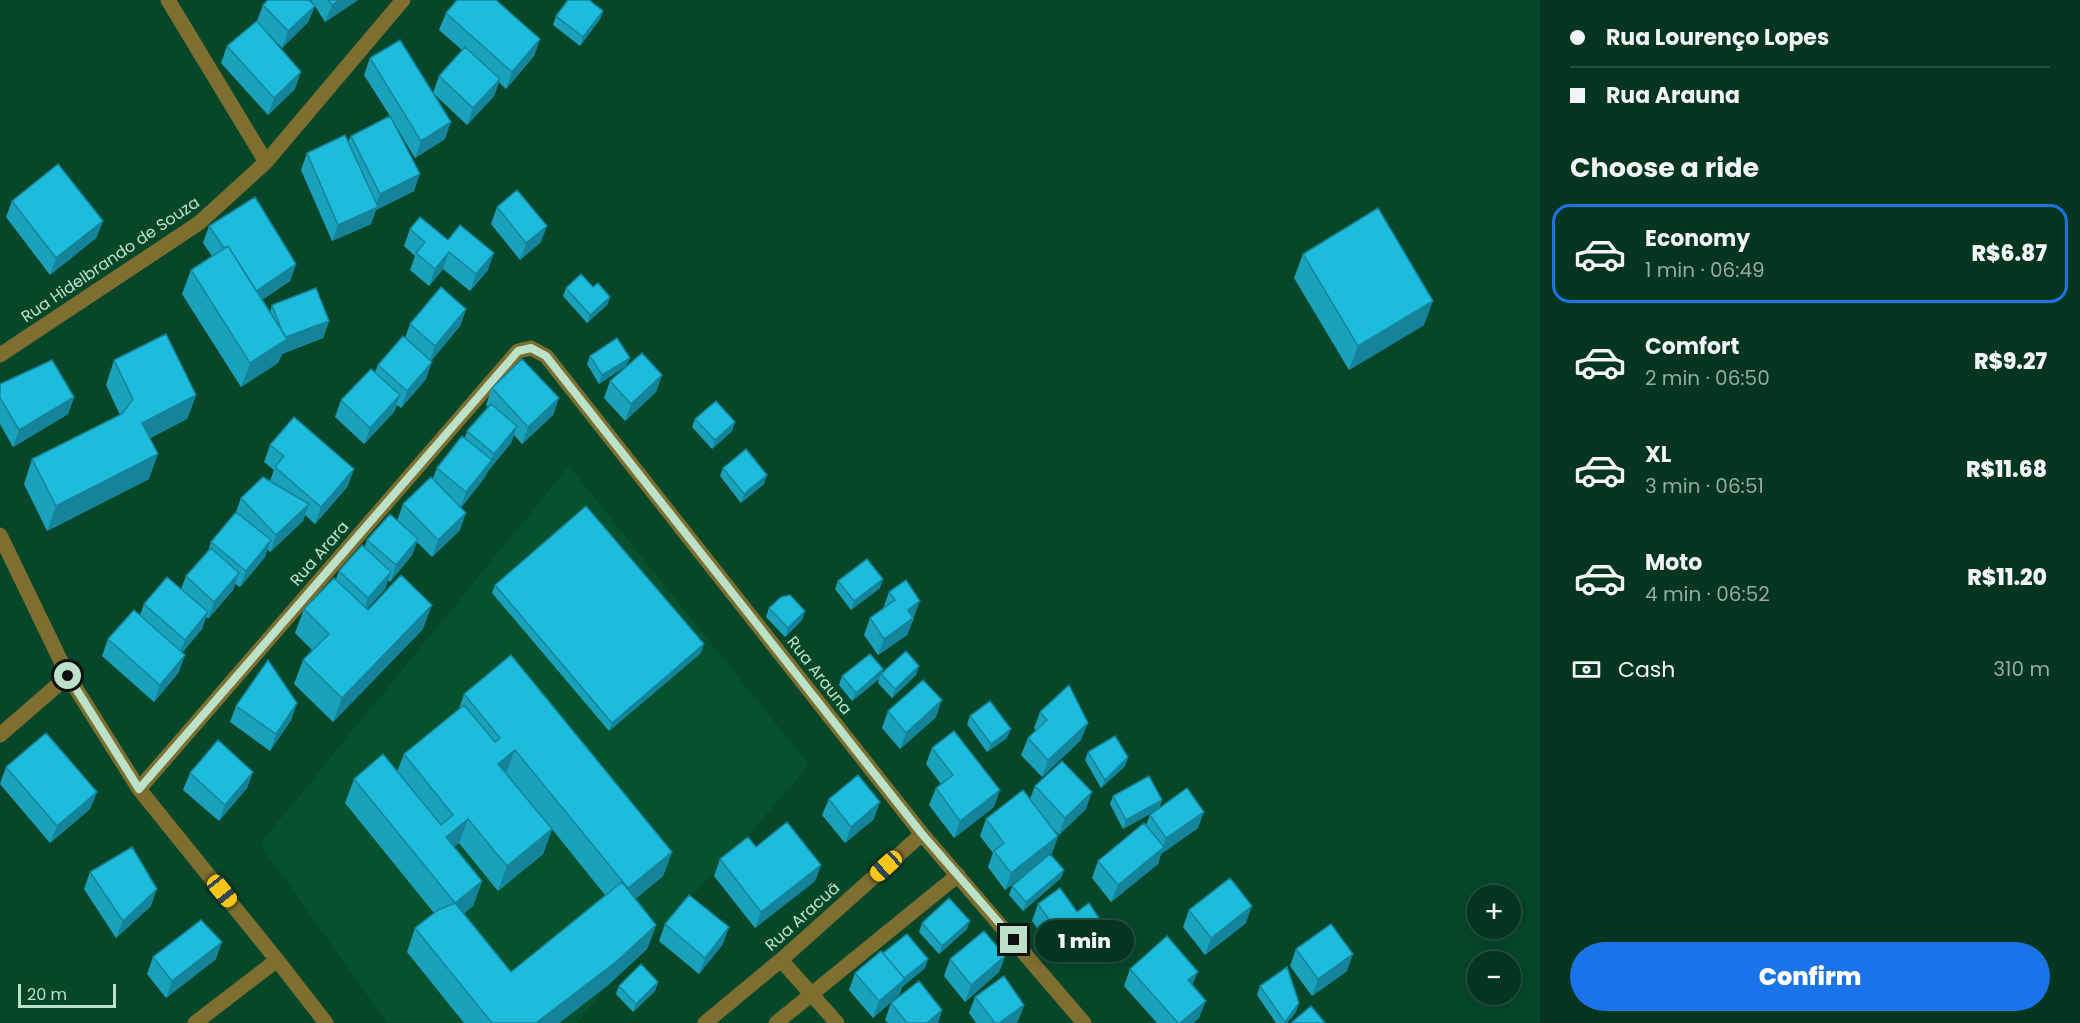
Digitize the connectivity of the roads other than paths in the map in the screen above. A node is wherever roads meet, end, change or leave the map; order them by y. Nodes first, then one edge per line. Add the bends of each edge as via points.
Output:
1 (168, 0) edge
2 (403, 0) edge
3 (266, 162) junction
4 (531, 348) joint
5 (0, 354) edge
6 (0, 535) edge
7 (68, 676) junction
8 (0, 735) edge
9 (139, 789) junction
10 (922, 834) junction
11 (958, 874) junction
12 (277, 960) junction
13 (781, 960) junction
14 (812, 993) junction
15 (195, 1023) edge
16 (326, 1023) edge
17 (705, 1023) edge
18 (776, 1023) edge
19 (837, 1023) edge
20 (1084, 1023) edge

1 - 3 street
2 - 3 street, Rua Hidelbrando de Souza
3 - 5 street, Rua Hidelbrando de Souza via 199,223
4 - 9 street, Rua Arara via 518,351
4 - 10 street, Rua Arauna via 546,356
6 - 7 street
7 - 8 street
7 - 9 street
9 - 12 street
10 - 11 street, Rua Arauna
10 - 13 street, Rua Aracuã
11 - 14 street
11 - 20 street, Rua Arauna
12 - 15 street
12 - 16 street
13 - 14 street
13 - 17 street, Rua Aracuã
14 - 18 street
14 - 19 street

